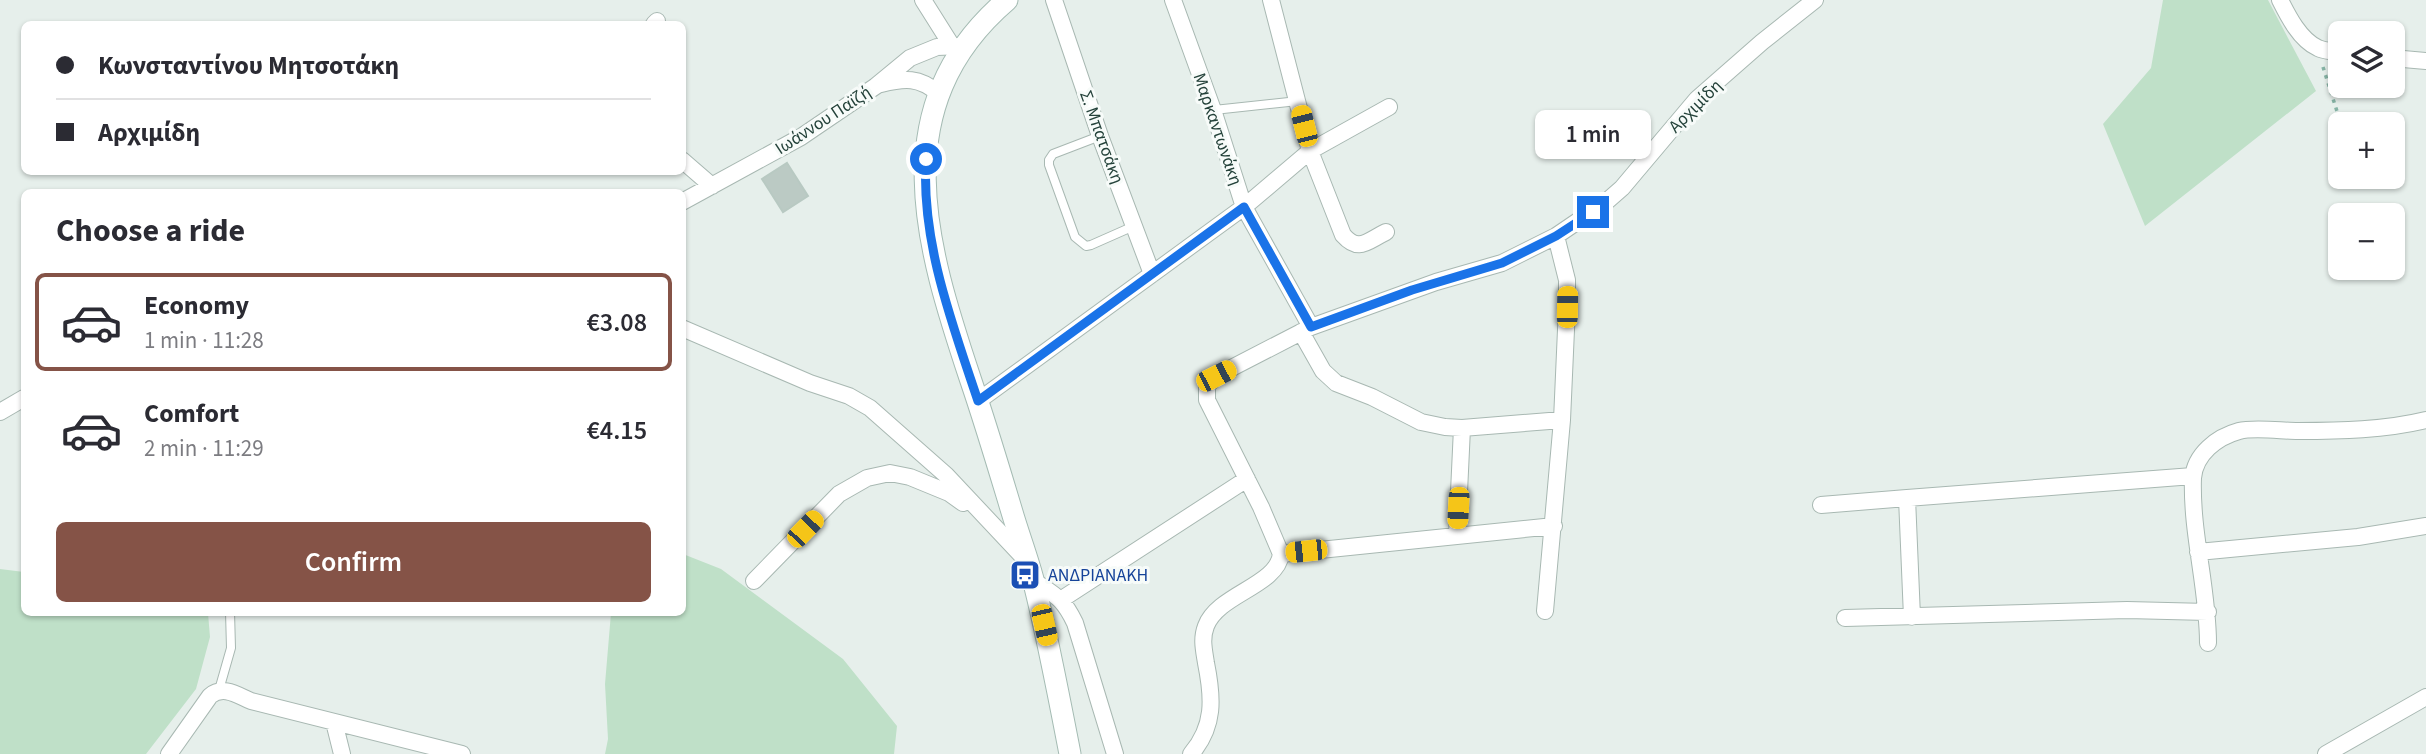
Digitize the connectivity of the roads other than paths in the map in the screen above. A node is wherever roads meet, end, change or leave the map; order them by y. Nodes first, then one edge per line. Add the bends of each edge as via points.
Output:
1 (923, 0) edge
2 (1007, 0) edge
3 (1054, 0) edge
4 (1173, 0) edge
5 (1271, 0) edge
6 (1815, 0) edge
7 (2280, 0) edge
8 (957, 46) junction
9 (2328, 50) edge
10 (910, 58) junction
11 (2405, 59) edge
12 (2426, 61) edge
13 (915, 79) junction
14 (876, 86) junction
15 (938, 93) junction
16 (1298, 101) junction
17 (1389, 107) dead end
18 (1213, 110) junction
19 (1100, 135) junction
20 (1310, 151) junction
21 (686, 163) edge
22 (712, 186) junction
23 (686, 200) edge
24 (1244, 207) junction
25 (1135, 226) junction
26 (1386, 232) dead end
27 (1556, 236) junction
28 (1152, 274) junction
29 (686, 330) edge
30 (1306, 330) junction
31 (21, 400) edge
32 (978, 401) junction
33 (0, 412) edge
34 (1562, 420) junction
35 (2426, 420) edge
36 (1462, 428) junction
37 (2193, 476) junction
38 (1247, 479) junction
39 (1907, 498) junction
40 (1821, 505) dead end
41 (987, 521) junction
42 (1554, 526) junction
43 (2426, 526) edge
44 (1457, 535) junction
45 (2198, 552) junction
46 (1281, 554) junction
47 (1027, 561) junction
48 (754, 581) dead end
49 (1034, 581) junction
50 (1062, 599) junction
51 (1545, 611) dead end
52 (2208, 612) junction
53 (230, 616) edge
54 (1912, 617) junction
55 (1845, 618) dead end
56 (2208, 643) dead end
57 (219, 690) junction
58 (2426, 697) edge
59 (334, 722) junction
60 (1067, 751) edge
61 (169, 754) edge
62 (342, 754) edge
63 (462, 754) edge
64 (1115, 754) edge
65 (1191, 754) edge
66 (2326, 754) edge

1 - 8 street
2 - 8 main road
3 - 19 street, Σ. Μπατσάκη
4 - 18 street, Μαρκαντωνάκη
5 - 16 street
6 - 27 street, Αρχιμίδη via 1697,99 1614,195
7 - 9 street via 2306,39
8 - 10 street, Ιωάννου Παϊζή via 926,50
8 - 15 main road
10 - 13 street
10 - 14 street, Ιωάννου Παϊζή
11 - 12 street
13 - 14 street
13 - 15 street
14 - 22 street, Ιωάννου Παϊζή via 801,137
15 - 32 main road via 927,143 927,214 955,334
16 - 18 lane
16 - 20 street
17 - 20 street
18 - 24 street, Μαρκαντωνάκη
19 - 25 street, Σ. Μπατσάκη
19 - 25 lane via 1049,160 1075,237 1086,246
20 - 24 street
20 - 26 street via 1343,235 1351,244
21 - 22 street
22 - 23 street, Ιωάννου Παϊζή
24 - 28 street
24 - 30 street, Μαρκαντωνάκη
25 - 28 street, Σ. Μπατσάκη
27 - 30 street, Αρχιμίδη via 1502,263 1412,290
27 - 34 street via 1567,280
28 - 32 street
29 - 41 street via 870,408 927,457
30 - 36 street, Μαρκαντωνάκη via 1324,371 1336,383 1421,422
30 - 38 street, Αρχιμίδη via 1216,376 1207,386 1207,400
31 - 33 street
32 - 47 main road
34 - 36 street, Μαρκαντωνάκη
34 - 42 street
35 - 37 street via 2359,430 2240,430 2212,443 2197,460
36 - 44 street
37 - 39 street
37 - 45 street
38 - 46 street
38 - 50 street
39 - 40 street
39 - 54 street
41 - 47 street
41 - 48 street via 948,493 910,477 890,473 867,478 839,494
42 - 44 street
42 - 51 street
43 - 45 street
44 - 46 street
45 - 52 street
46 - 65 street via 1276,568 1232,598 1207,625 1203,644 1212,688 1211,717
47 - 49 main road
49 - 50 street
49 - 60 main road
50 - 64 street via 1075,624
52 - 54 street via 2114,610
52 - 56 street
53 - 57 lane via 231,648
54 - 55 street
57 - 59 street
57 - 61 street
58 - 66 street
59 - 62 street
59 - 63 street

